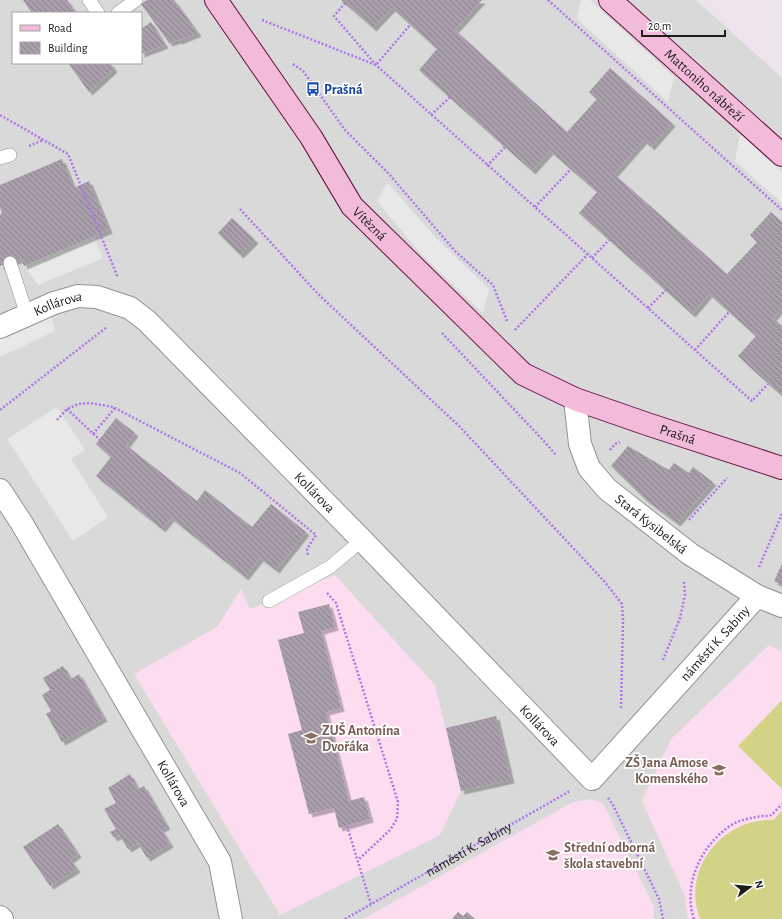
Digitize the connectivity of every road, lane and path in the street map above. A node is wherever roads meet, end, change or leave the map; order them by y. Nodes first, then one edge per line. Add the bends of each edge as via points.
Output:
1 (89, 0) edge
2 (136, 0) edge
3 (216, 0) edge
4 (548, 0) edge
5 (610, 0) edge
6 (345, 3) dead end
7 (97, 12) edge
8 (119, 12) edge
9 (256, 18) dead end
10 (410, 25) dead end
11 (292, 63) dead end
12 (376, 65) junction
13 (450, 97) dead end
14 (0, 115) edge
15 (431, 115) junction
16 (505, 147) dead end
17 (782, 155) edge
18 (487, 166) junction
19 (571, 169) dead end
20 (534, 208) junction
21 (240, 209) dead end
22 (782, 210) edge
23 (609, 240) dead end
24 (588, 254) junction
25 (592, 258) junction
26 (10, 263) dead end
27 (666, 290) dead end
28 (648, 308) junction
29 (729, 312) dead end
30 (27, 315) junction
31 (139, 315) junction
32 (509, 326) dead end
33 (0, 327) edge
34 (512, 333) dead end
35 (695, 350) junction
36 (768, 384) dead end
37 (575, 399) junction
38 (115, 408) junction
39 (67, 409) junction
40 (0, 410) edge
41 (57, 420) dead end
42 (93, 434) junction
43 (100, 440) dead end
44 (782, 468) edge
45 (731, 473) dead end
46 (0, 490) edge
47 (782, 514) edge
48 (686, 524) dead end
49 (362, 540) junction
50 (690, 554) junction
51 (756, 573) dead end
52 (313, 576) junction
53 (757, 596) junction
54 (269, 601) dead end
55 (782, 606) edge
56 (662, 667) dead end
57 (622, 745) junction
58 (592, 779) junction
59 (782, 804) edge
60 (347, 826) dead end
61 (358, 860) junction
62 (371, 904) junction
63 (231, 919) edge
64 (345, 919) edge
65 (663, 919) edge
66 (694, 919) edge

1 - 7 lane
2 - 8 lane
3 - 37 street, Vítězná via 311,137 352,206 523,374
4 - 22 path
5 - 17 street, Mattoniho nábřeží
6 - 12 path via 334,16
9 - 12 path
10 - 12 path
11 - 32 path via 303,71 344,130 389,174 455,251 492,285
12 - 15 path
13 - 15 path
14 - 31 path via 68,154
15 - 18 path
16 - 18 path
18 - 20 path
19 - 20 path
20 - 24 path
21 - 57 path via 318,295 459,426 604,581 622,604
23 - 25 path
24 - 25 path
24 - 34 path
25 - 28 path
26 - 30 lane
27 - 28 path
28 - 35 path
29 - 35 path
30 - 31 street, Kollárova via 78,296 97,297
30 - 33 street, Kollárova
31 - 40 path
31 - 49 street, Kollárova
35 - 36 path via 752,401
37 - 44 street, Prašná
37 - 50 street, Stará Kysibelská via 580,444 589,468 607,489
38 - 39 path via 90,403 78,404
38 - 42 path
38 - 52 path via 240,473 316,535 307,550
39 - 41 path
39 - 42 path
42 - 43 path
45 - 48 path
46 - 63 street, Kollárova via 220,862
47 - 51 path
49 - 52 lane via 330,567
49 - 58 street, Kollárova
50 - 53 street, Stará Kysibelská
50 - 56 path via 680,567 685,595 680,618 665,653
52 - 54 lane
52 - 61 path via 336,603 398,802 397,819 390,830
53 - 55 street, Stará Kysibelská
53 - 57 street, náměstí K. Sabiny
57 - 58 street, náměstí K. Sabiny
58 - 62 path, náměstí K. Sabiny
58 - 65 path via 613,805 659,899
59 - 66 path via 771,815 746,819 734,824 710,844 692,879 690,893
60 - 61 path
61 - 62 path
62 - 64 path, náměstí K. Sabiny

